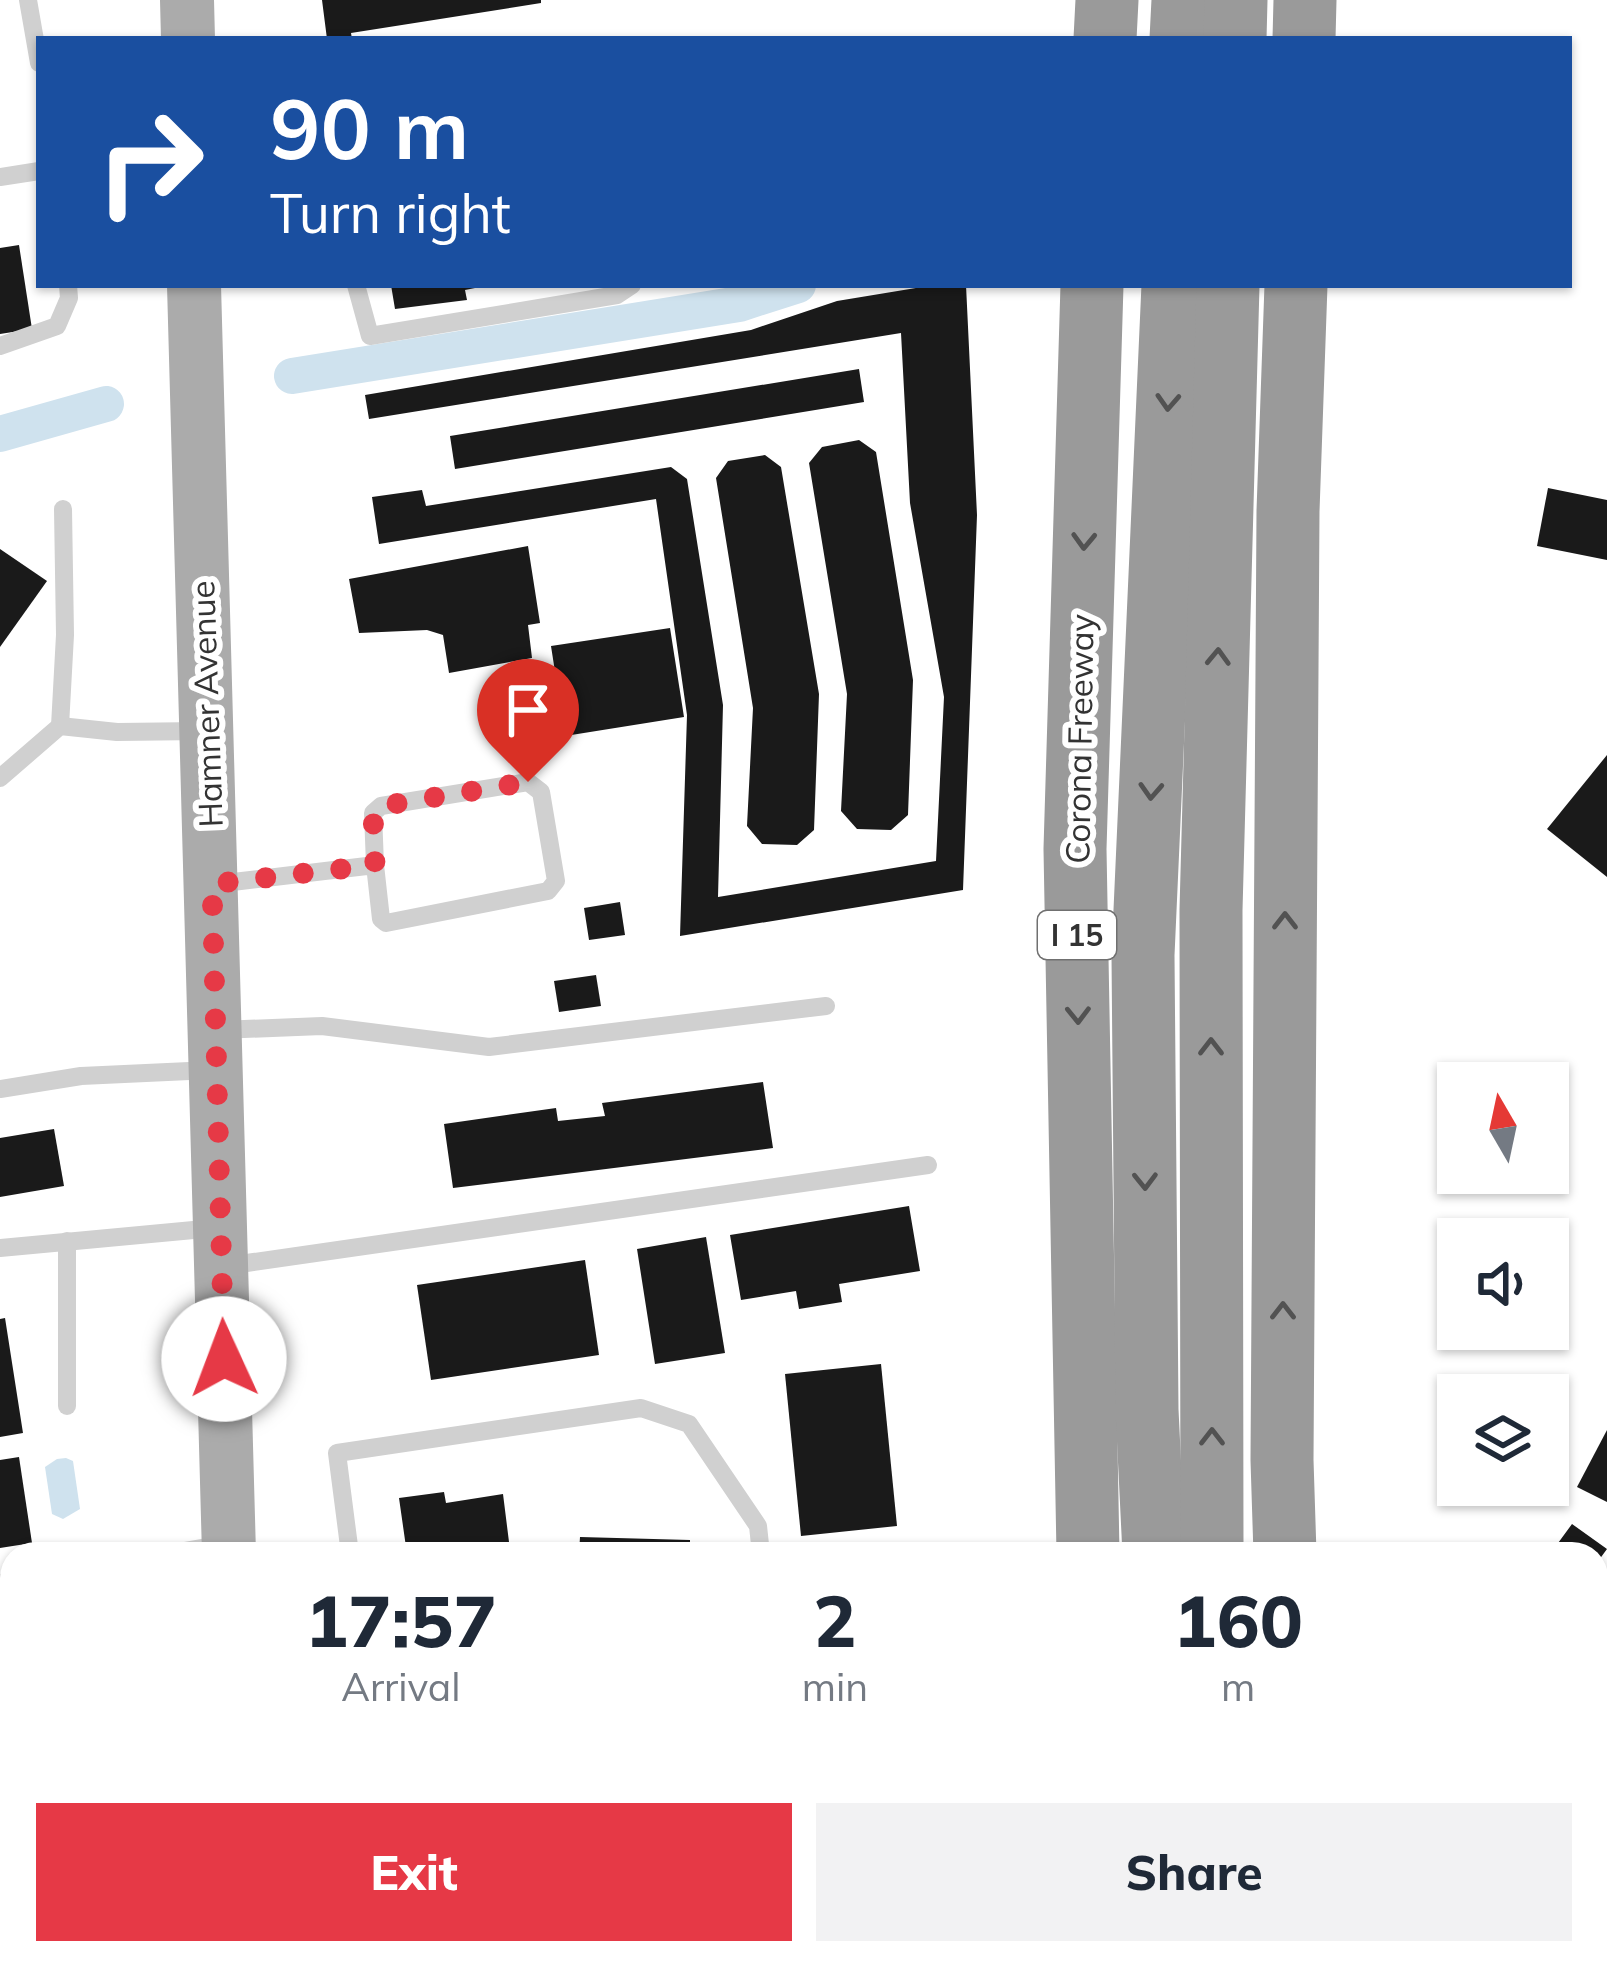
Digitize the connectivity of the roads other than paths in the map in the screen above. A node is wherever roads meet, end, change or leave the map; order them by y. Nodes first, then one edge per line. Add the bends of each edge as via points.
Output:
1 (28, 0) edge
2 (187, 0) edge
3 (1078, 0) edge
4 (1107, 0) edge
5 (1183, 0) edge
6 (1236, 0) edge
7 (1305, 0) edge
8 (188, 36) edge
9 (1079, 36) edge
10 (1105, 36) edge
11 (1181, 36) edge
12 (1234, 36) edge
13 (1304, 36) edge
14 (36, 46) edge
15 (36, 171) edge
16 (0, 177) edge
17 (68, 288) edge
18 (194, 288) edge
19 (357, 288) edge
20 (628, 288) edge
21 (1173, 288) edge
22 (1228, 288) edge
23 (1296, 288) edge
24 (1090, 304) edge
25 (0, 346) edge
26 (63, 509) dead end
27 (60, 726) junction
28 (206, 731) junction
29 (0, 778) edge
30 (375, 865) junction
31 (212, 884) junction
32 (826, 1006) dead end
33 (216, 1050) junction
34 (0, 1089) edge
35 (928, 1165) dead end
36 (67, 1241) junction
37 (221, 1247) junction
38 (0, 1248) edge
39 (67, 1406) dead end
40 (229, 1542) edge
41 (348, 1542) edge
42 (760, 1542) edge
43 (1088, 1542) edge
44 (1154, 1542) edge
45 (1212, 1542) edge
46 (1285, 1542) edge

1 - 14 lane
2 - 8 main road
3 - 9 highway
4 - 10 highway
5 - 11 highway
6 - 12 highway
7 - 13 highway
15 - 16 lane
17 - 25 lane via 57,326
18 - 28 main road, Hamner Avenue
19 - 20 lane via 370,337
21 -> 44 highway via 1143,955
45 -> 22 highway via 1211,910
46 -> 23 highway
24 -> 43 highway, Corona Freeway / I 15 via 1075,849
26 - 27 lane
27 - 28 lane
27 - 29 lane
28 - 31 main road, Hamner Avenue
30 - 30 lane via 386,923 548,891 556,881 542,792 528,782 381,806 373,813
30 - 31 lane
31 - 33 main road, Hamner Avenue
32 - 33 lane via 489,1047 322,1026
33 - 34 lane
33 - 37 main road, Hamner Avenue
35 - 37 lane
36 - 37 lane
36 - 38 lane
36 - 39 lane
37 - 40 main road, Hamner Avenue
41 - 42 lane via 337,1453 641,1408 689,1424 758,1526

